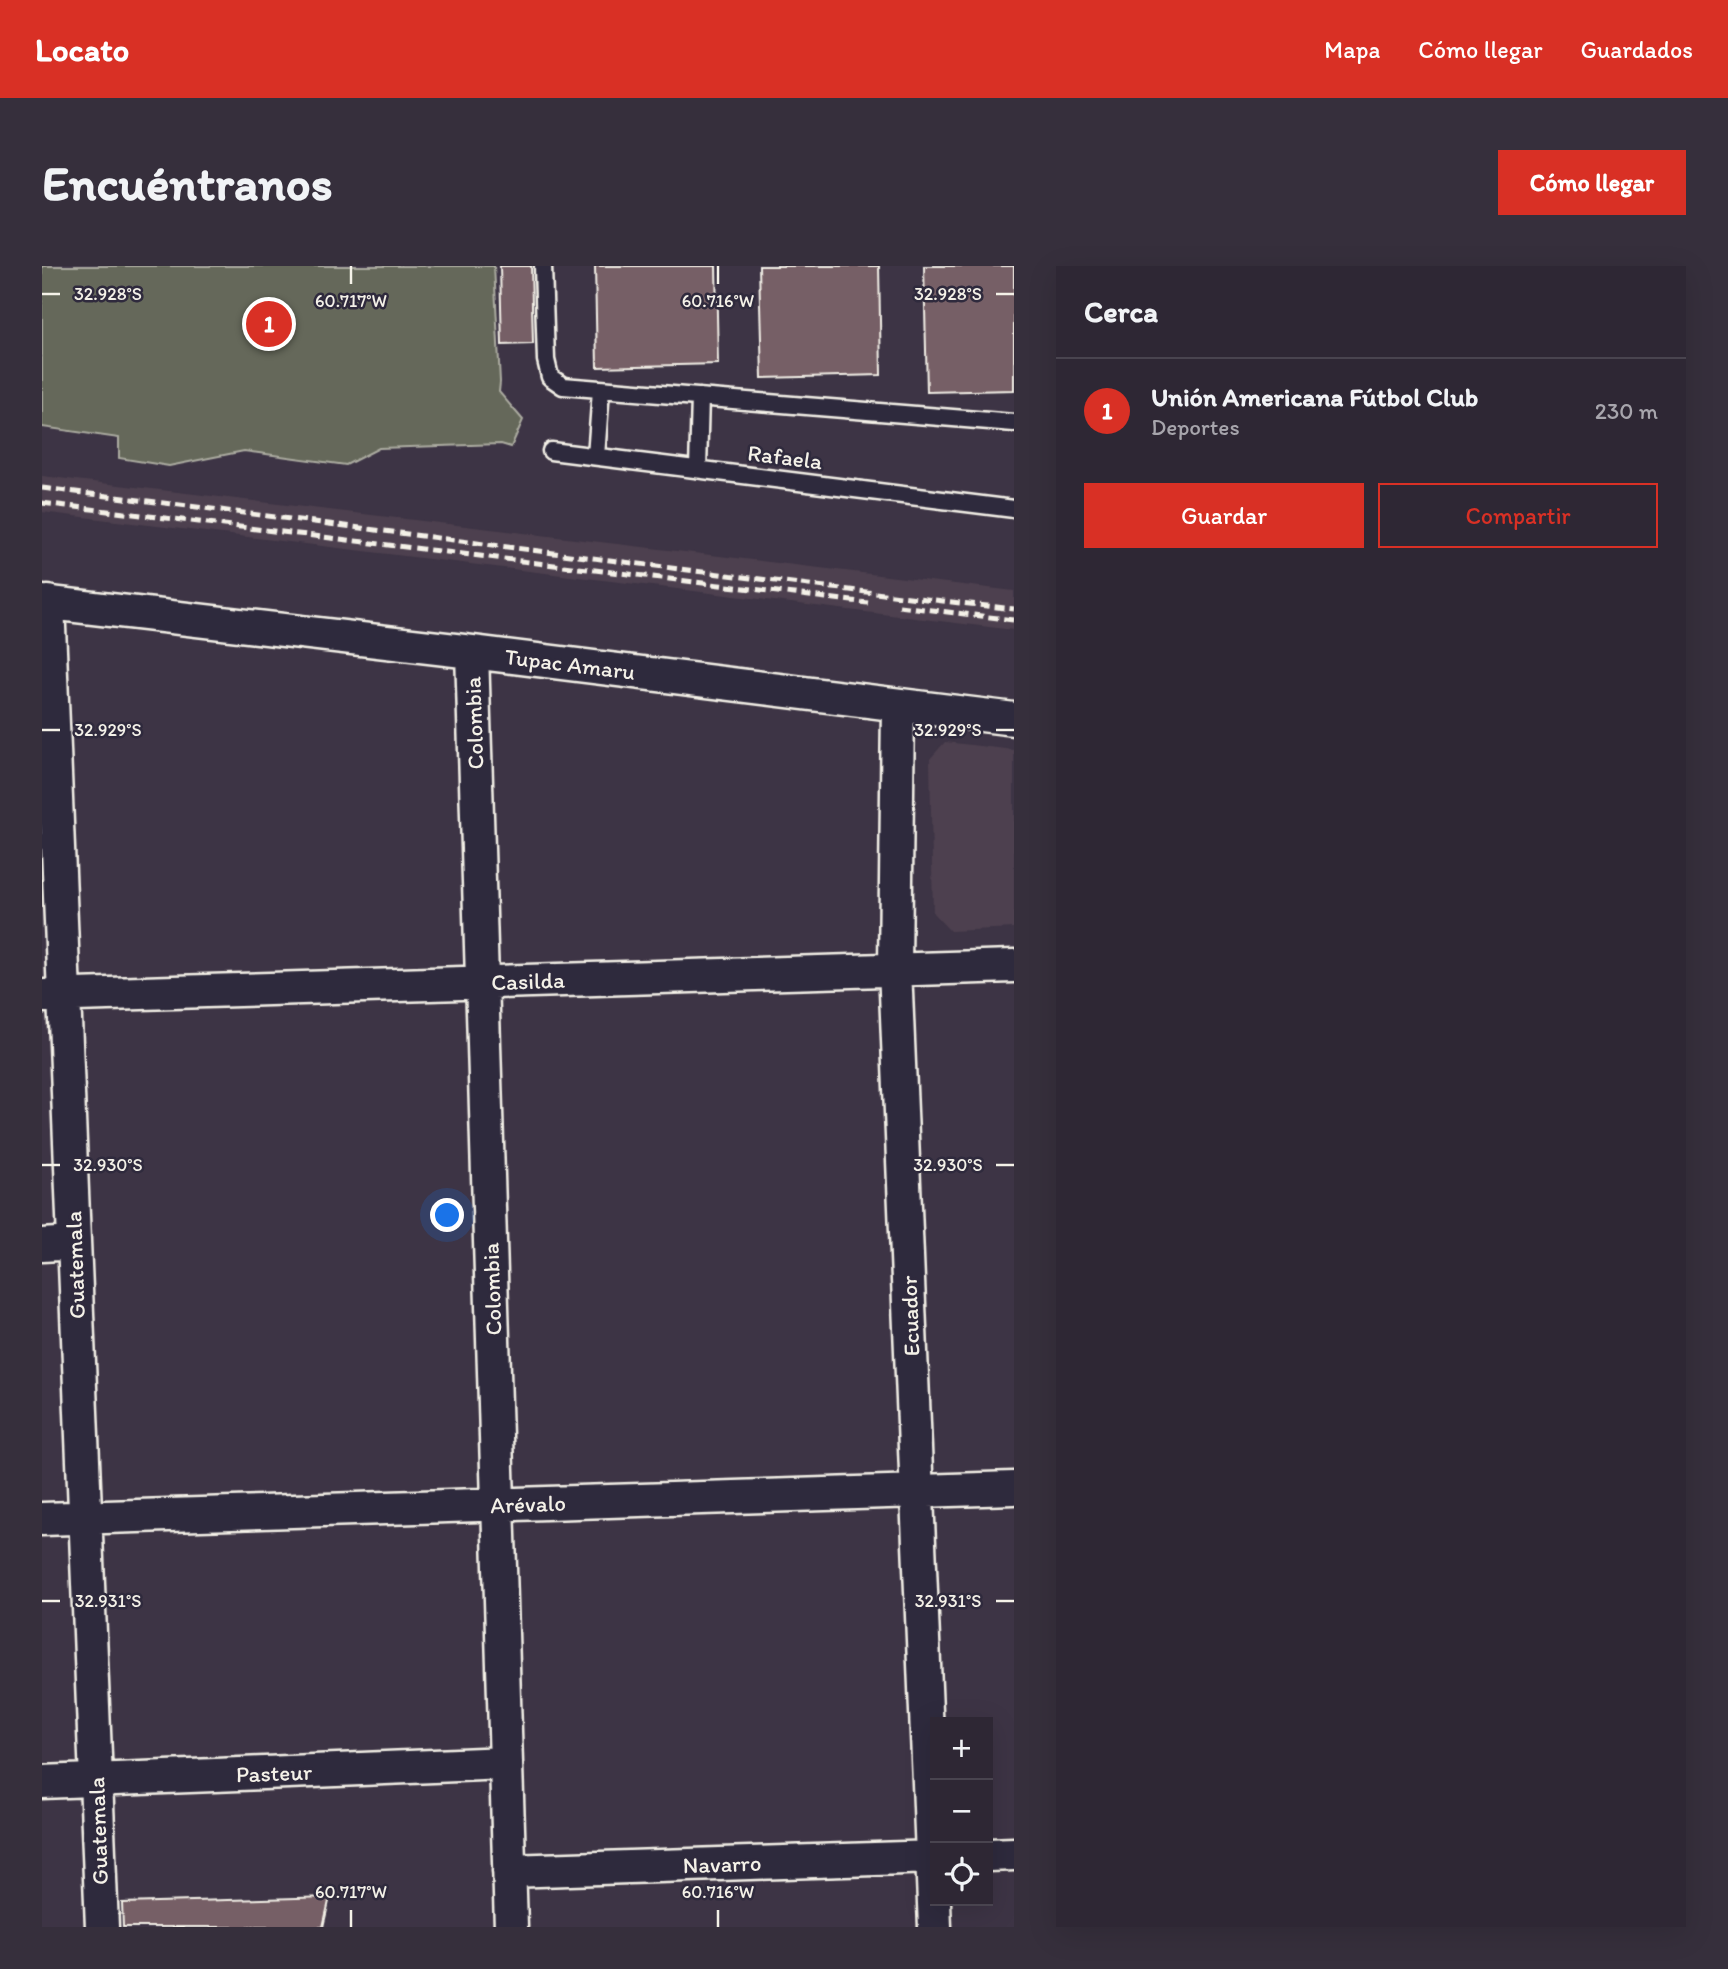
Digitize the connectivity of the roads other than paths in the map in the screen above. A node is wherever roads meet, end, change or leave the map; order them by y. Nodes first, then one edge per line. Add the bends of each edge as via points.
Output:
1 (543, 266) edge
2 (601, 390) junction
3 (700, 397) junction
4 (1014, 423) edge
5 (551, 451) dead end
6 (596, 456) junction
7 (698, 469) junction
8 (1014, 509) edge
9 (45, 602) edge
10 (472, 652) junction
11 (898, 705) junction
12 (1014, 719) edge
13 (1014, 966) edge
14 (895, 968) junction
15 (482, 982) junction
16 (53, 995) edge
17 (74, 1243) junction
18 (42, 1245) edge
19 (1014, 1488) edge
20 (917, 1490) junction
21 (498, 1505) junction
22 (85, 1518) junction
23 (42, 1519) edge
24 (506, 1763) junction
25 (96, 1780) junction
26 (42, 1782) edge
27 (933, 1843) edge
28 (1014, 1854) edge
29 (993, 1855) edge
30 (930, 1857) edge
31 (509, 1871) junction
32 (935, 1906) edge
33 (102, 1927) edge
34 (511, 1927) edge
35 (935, 1927) edge

1 - 2 lane via 550,377 563,386
2 - 3 lane
2 - 6 lane
3 - 4 lane
3 - 7 lane
5 - 6 lane, Rafaela
6 - 7 lane, Rafaela
7 - 8 lane, Rafaela
9 - 10 street, Tupac Amaru
9 - 16 street, Guatemala
10 - 11 street, Tupac Amaru
10 - 15 street, Colombia
11 - 12 street, Tupac Amaru
11 - 14 street, Ecuador
13 - 14 street, Casilda
14 - 15 street, Casilda
14 - 20 street, Ecuador
15 - 16 street, Casilda
15 - 21 street, Colombia
16 - 17 street, Guatemala
17 - 18 street
17 - 22 street, Guatemala
19 - 20 street, Arévalo
20 - 21 street, Arévalo
20 - 27 street, Ecuador
21 - 22 street, Arévalo
21 - 24 street, Colombia
22 - 23 street, Arévalo
22 - 25 street, Guatemala
24 - 25 street, Pasteur
24 - 31 street, Colombia
25 - 26 street, Pasteur
25 - 33 street, Guatemala
28 - 29 street
30 - 31 street, Navarro
31 - 34 street, Colombia
32 - 35 street, Ecuador

